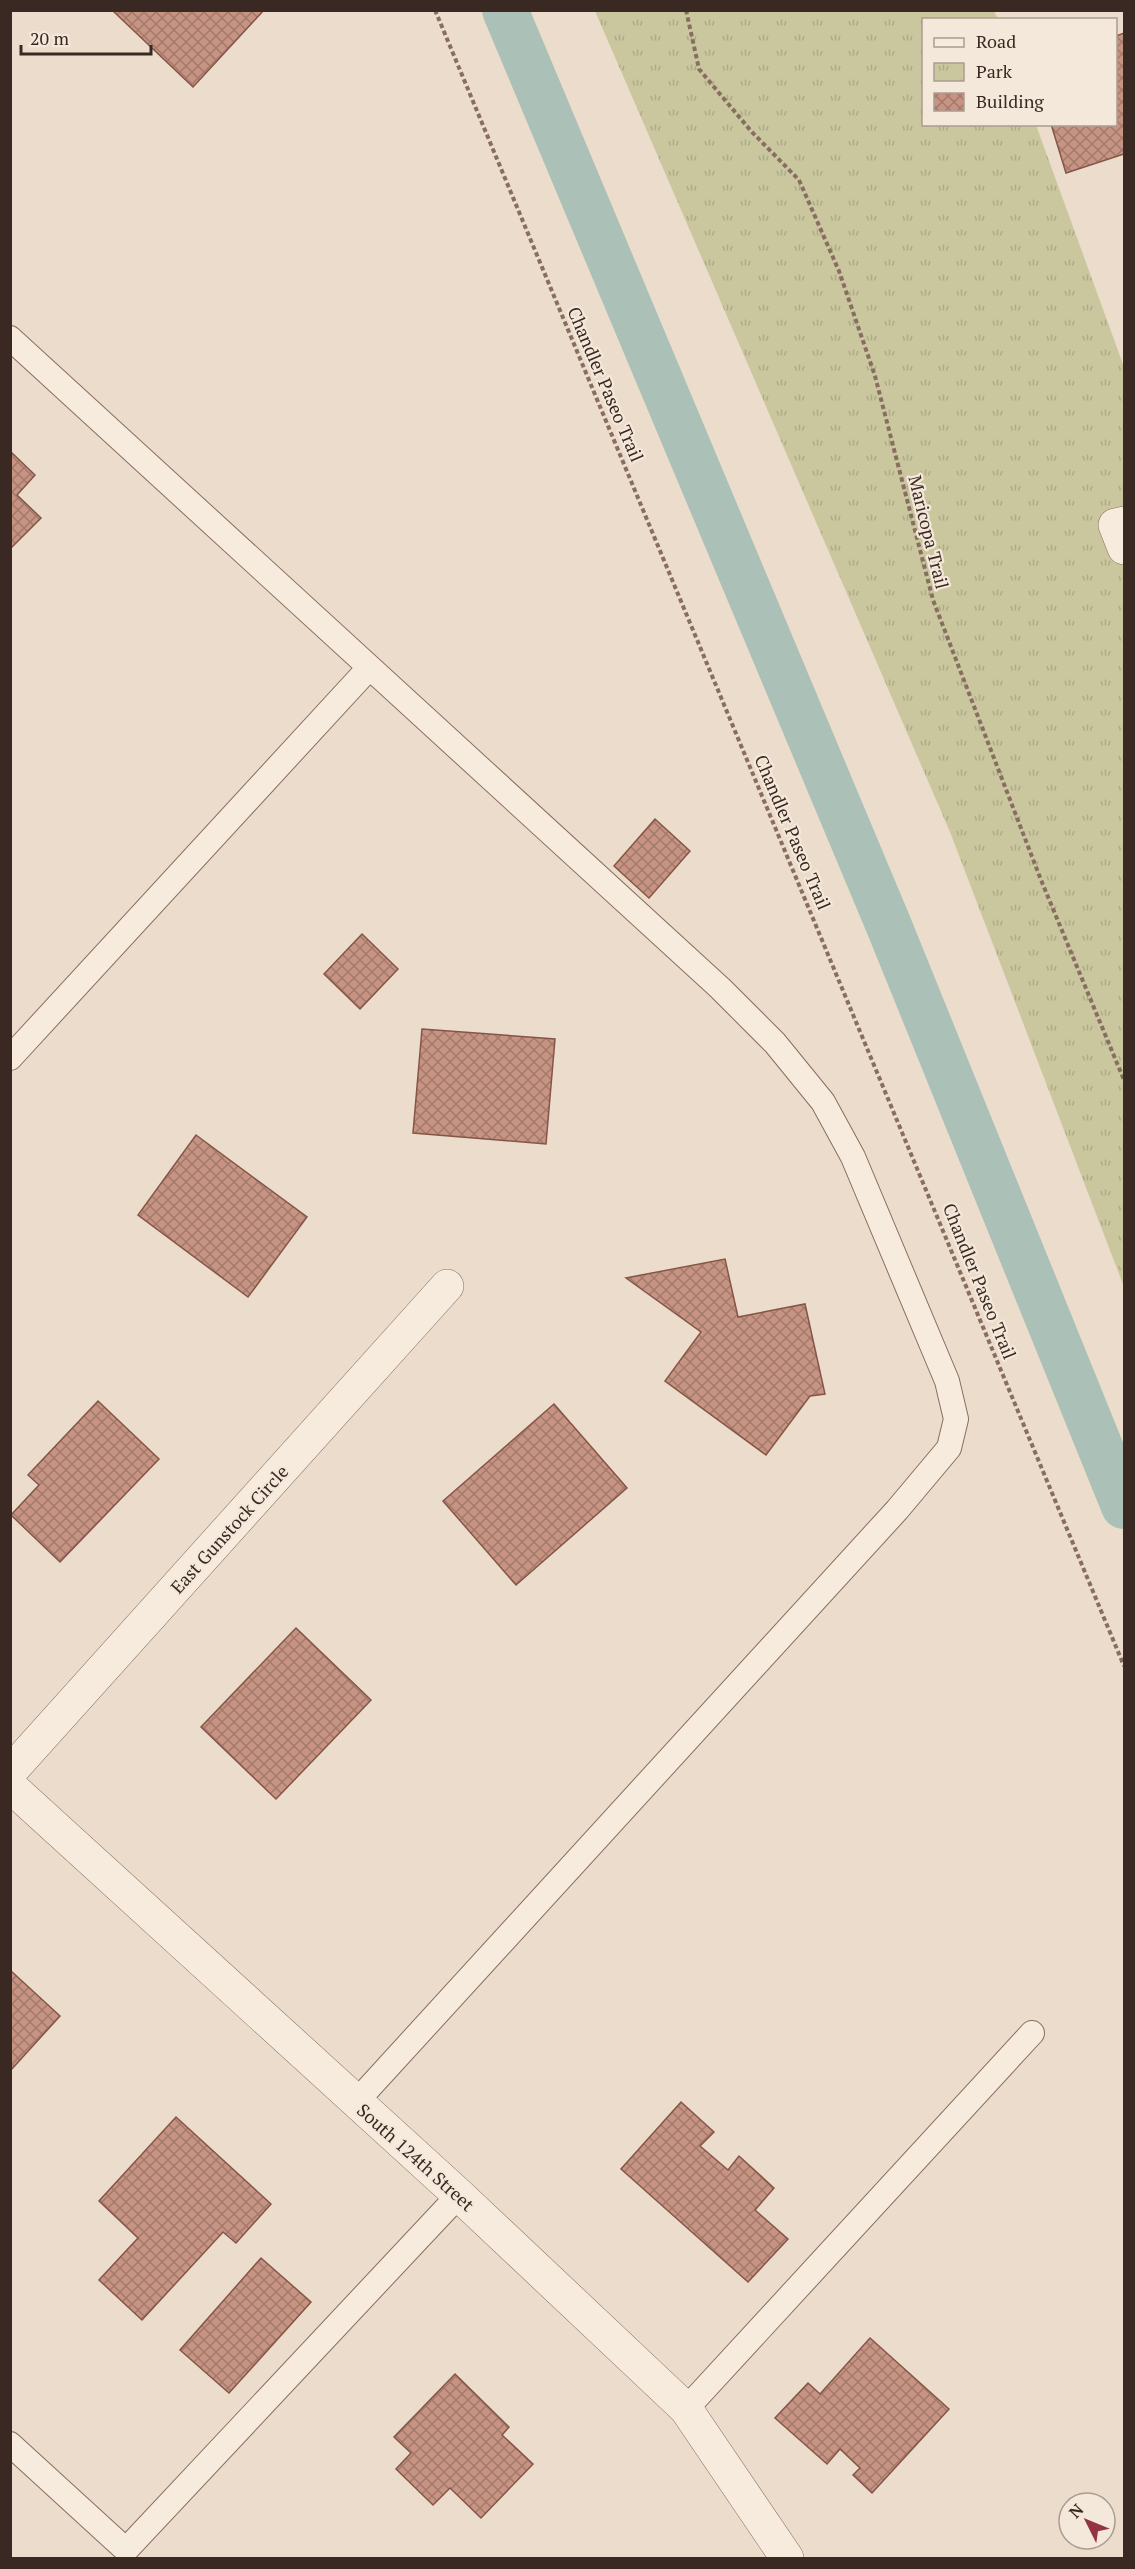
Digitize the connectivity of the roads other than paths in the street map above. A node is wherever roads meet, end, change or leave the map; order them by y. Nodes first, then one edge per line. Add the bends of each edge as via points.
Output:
1 (10, 338) edge
2 (369, 668) junction
3 (10, 1058) edge
4 (447, 1286) dead end
5 (10, 1772) edge
6 (10, 1786) edge
7 (1032, 2033) dead end
8 (356, 2102) junction
9 (459, 2195) junction
10 (686, 2409) junction
11 (10, 2444) edge
12 (787, 2559) edge

1 - 2 lane
2 - 3 lane
2 - 8 lane via 720,988 776,1043 823,1102 853,1157 946,1381 956,1419 949,1448 897,1510
4 - 5 street, East Gunstock Circle
6 - 8 street, South 124th Street
7 - 10 lane
8 - 9 street, South 124th Street
9 - 10 street, South 124th Street
9 - 11 lane via 126,2550
10 - 12 street, South 124th Street

